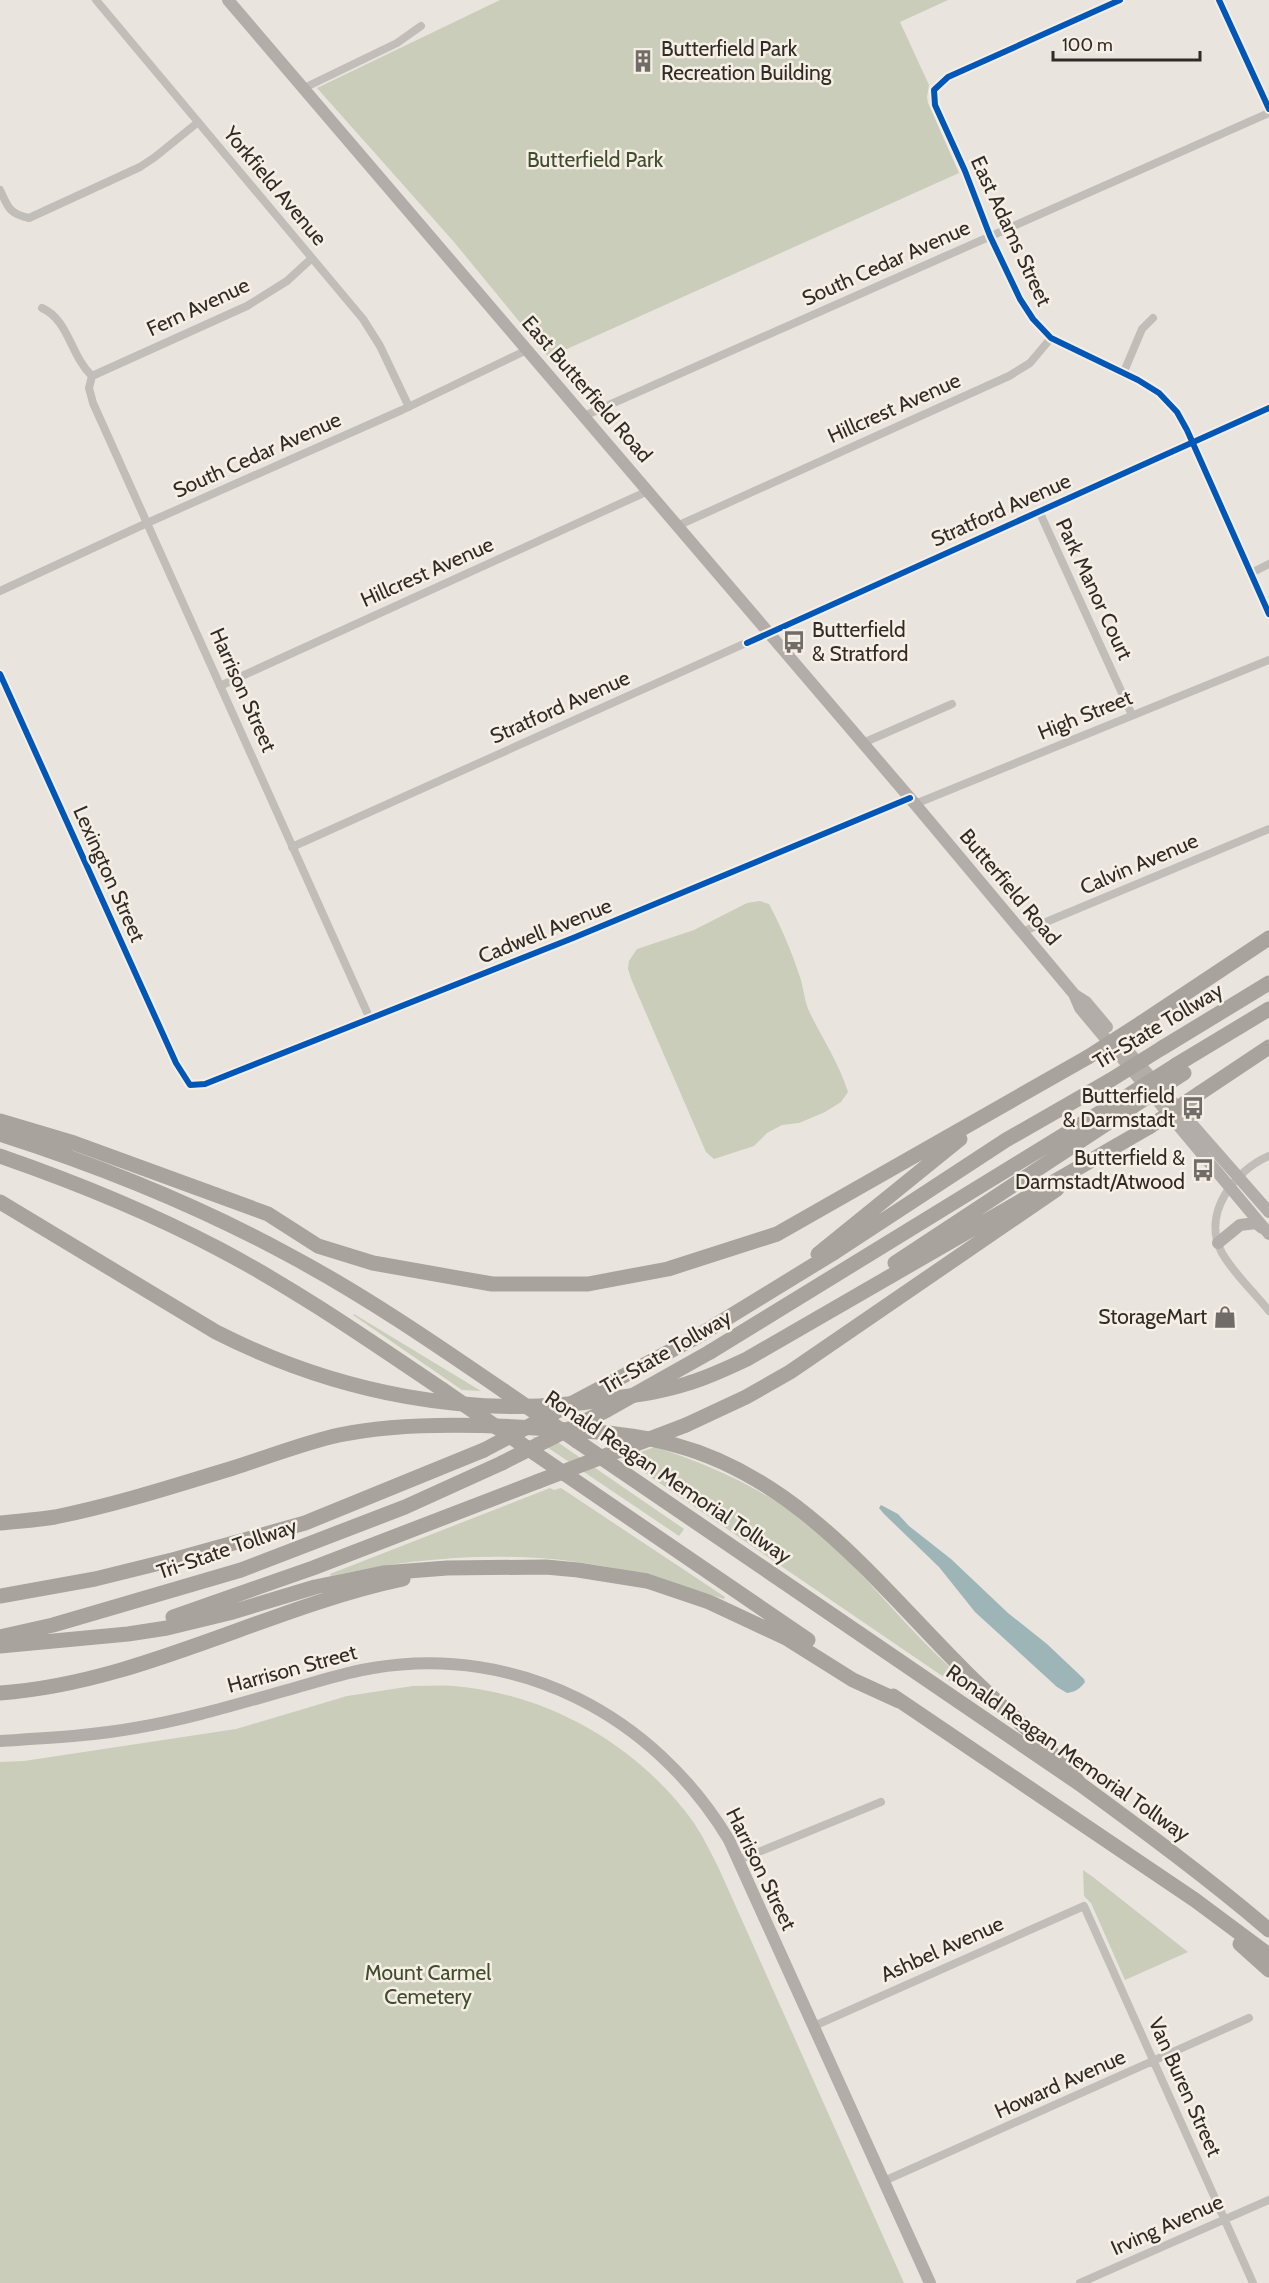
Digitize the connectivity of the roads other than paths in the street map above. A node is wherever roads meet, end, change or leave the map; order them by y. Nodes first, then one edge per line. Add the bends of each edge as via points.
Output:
1 (96, 0) edge
2 (228, 0) edge
3 (1120, 0) edge
4 (1220, 0) edge
5 (421, 26) dead end
6 (304, 88) junction
7 (1269, 111) edge
8 (197, 123) junction
9 (0, 190) edge
10 (990, 236) junction
11 (312, 258) junction
12 (42, 308) dead end
13 (1153, 318) dead end
14 (1050, 338) junction
15 (527, 350) junction
16 (1123, 374) junction
17 (92, 376) junction
18 (409, 407) junction
19 (1269, 408) edge
20 (584, 416) junction
21 (1192, 442) junction
22 (648, 491) junction
23 (1039, 511) junction
24 (147, 523) junction
25 (677, 526) junction
26 (1269, 564) edge
27 (1251, 573) junction
28 (0, 591) edge
29 (1269, 614) edge
30 (769, 633) junction
31 (1269, 660) edge
32 (0, 675) edge
33 (220, 686) junction
34 (952, 704) dead end
35 (1132, 715) junction
36 (863, 742) junction
37 (913, 801) junction
38 (1269, 829) edge
39 (292, 847) junction
40 (1022, 932) junction
41 (1269, 938) edge
42 (1269, 982) edge
43 (1269, 1009) edge
44 (370, 1019) junction
45 (1269, 1047) edge
46 (190, 1085) joint
47 (1128, 1103) junction
48 (996, 1110) junction
49 (0, 1120) edge
50 (1149, 1126) junction
51 (0, 1134) edge
52 (0, 1156) edge
53 (1269, 1156) edge
54 (1234, 1181) junction
55 (0, 1202) edge
56 (1269, 1212) edge
57 (1269, 1234) edge
58 (1218, 1243) junction
59 (779, 1287) junction
60 (1269, 1311) edge
61 (810, 1324) junction
62 (0, 1523) edge
63 (475, 1568) junction
64 (0, 1596) edge
65 (0, 1637) edge
66 (86, 1638) junction
67 (0, 1646) edge
68 (0, 1693) edge
69 (899, 1701) junction
70 (0, 1741) edge
71 (1080, 1784) junction
72 (881, 1802) dead end
73 (739, 1860) junction
74 (1195, 1900) junction
75 (1084, 1906) joint
76 (1269, 1930) edge
77 (1269, 1955) edge
78 (1269, 1970) edge
79 (1249, 2018) dead end
80 (814, 2026) junction
81 (1154, 2062) junction
82 (884, 2181) junction
83 (1269, 2200) edge
84 (1225, 2219) junction
85 (930, 2283) edge
86 (1080, 2283) edge
87 (1253, 2283) edge

1 - 8 street, Yorkfield Avenue
2 - 6 main road, East Butterfield Road
3 - 10 street, East Adams Street via 948,77 934,90 935,105
4 - 7 street
5 - 6 street via 397,43
6 - 15 main road, East Butterfield Road
7 - 10 street, South Cedar Avenue
8 - 9 street via 140,167 29,218 17,216 8,208
8 - 11 street, Yorkfield Avenue
10 - 14 street, East Adams Street via 1026,310
10 - 20 street, South Cedar Avenue
11 - 17 street, Fern Avenue via 287,281 247,306
11 - 18 street, Yorkfield Avenue via 373,332
12 - 17 street via 62,324 76,356
13 - 16 street via 1142,329
14 - 16 street, East Adams Street
14 - 25 street, Hillcrest Avenue via 1030,363 1010,376
15 - 18 street, South Cedar Avenue
15 - 20 main road, East Butterfield Road
16 - 21 street, East Adams Street via 1153,388 1169,403
17 - 24 street, Harrison Street via 89,388 93,404
18 - 24 street, South Cedar Avenue
19 - 21 street, Stratford Avenue
20 - 22 main road, East Butterfield Road
21 - 23 street, Stratford Avenue
21 - 27 street, East Adams Street
22 - 25 main road, East Butterfield Road
22 - 33 street, Hillcrest Avenue
23 - 30 street, Stratford Avenue
23 - 35 street, Park Manor Court
24 - 28 street, South Cedar Avenue
24 - 33 street, Harrison Street
25 - 30 main road, East Butterfield Road
26 - 27 street
27 - 29 street, East Adams Street
30 - 36 main road, East Butterfield Road
30 - 39 street, Stratford Avenue
31 - 35 street, High Street
32 - 46 street, Lexington Street via 176,1063
33 - 39 street, Harrison Street
34 - 36 street
35 - 37 street, High Street
36 - 37 main road, East Butterfield Road
37 - 40 main road, Butterfield Road
37 - 44 street, Cadwell Avenue
38 - 40 street, Calvin Avenue
39 - 44 street, Harrison Street
40 - 54 main road, Butterfield Road via 1074,994 1086,1002
41 - 48 highway, bridge via 1088,1057
42 - 59 highway, Tri-State Tollway, bridge via 1006,1140
43 - 47 highway, Tri-State Tollway, bridge
44 - 46 street, Cadwell Avenue via 205,1084
45 - 50 highway, bridge
47 - 61 highway
47 - 65 highway, Tri-State Tollway, bridge via 710,1352 607,1410 502,1462 405,1507 241,1570
48 - 49 highway via 777,1234 668,1269 588,1284 492,1284 373,1263 318,1246 268,1214
48 - 59 highway
50 - 61 highway
50 - 66 highway, bridge via 790,1372 746,1397 686,1425 313,1568 162,1620
51 - 71 highway, Ronald Reagan Memorial Tollway, bridge via 130,1180 244,1232 374,1305
52 - 69 highway, bridge via 102,1194 266,1276 443,1390
53 - 54 street
54 - 56 main road, Butterfield Road
54 - 57 main road, Butterfield Road
54 - 58 street via 1217,1220
55 - 61 highway via 250,1349 327,1378 430,1401 534,1406 584,1404 643,1395 714,1374
57 - 58 main road via 1256,1223 1240,1225
58 - 60 street
59 - 64 highway, Tri-State Tollway, bridge via 693,1339 484,1450 305,1523 95,1579
62 - 71 highway via 53,1517 161,1490 320,1440 372,1430 473,1424 619,1434 673,1444 761,1481 823,1528
63 - 66 highway via 418,1569 351,1579 167,1628
63 - 68 highway via 351,1592 109,1674
63 - 69 highway via 546,1567 647,1581 758,1624 853,1680
66 - 67 highway
69 - 74 highway
70 - 73 main road, Harrison Street via 135,1728 373,1668 412,1664 478,1667 548,1685 636,1733 661,1753 697,1793
71 - 76 highway, Ronald Reagan Memorial Tollway
72 - 73 street
73 - 80 main road, Harrison Street
74 - 77 highway
74 - 78 highway
75 - 80 street, Ashbel Avenue
75 - 81 street, Van Buren Street
79 - 81 street, Howard Avenue
80 - 82 main road, Harrison Street
81 - 82 street, Howard Avenue
81 - 84 street, Van Buren Street
82 - 85 main road, Harrison Street
83 - 84 street, Irving Avenue
84 - 86 street, Irving Avenue
84 - 87 street, Van Buren Street

